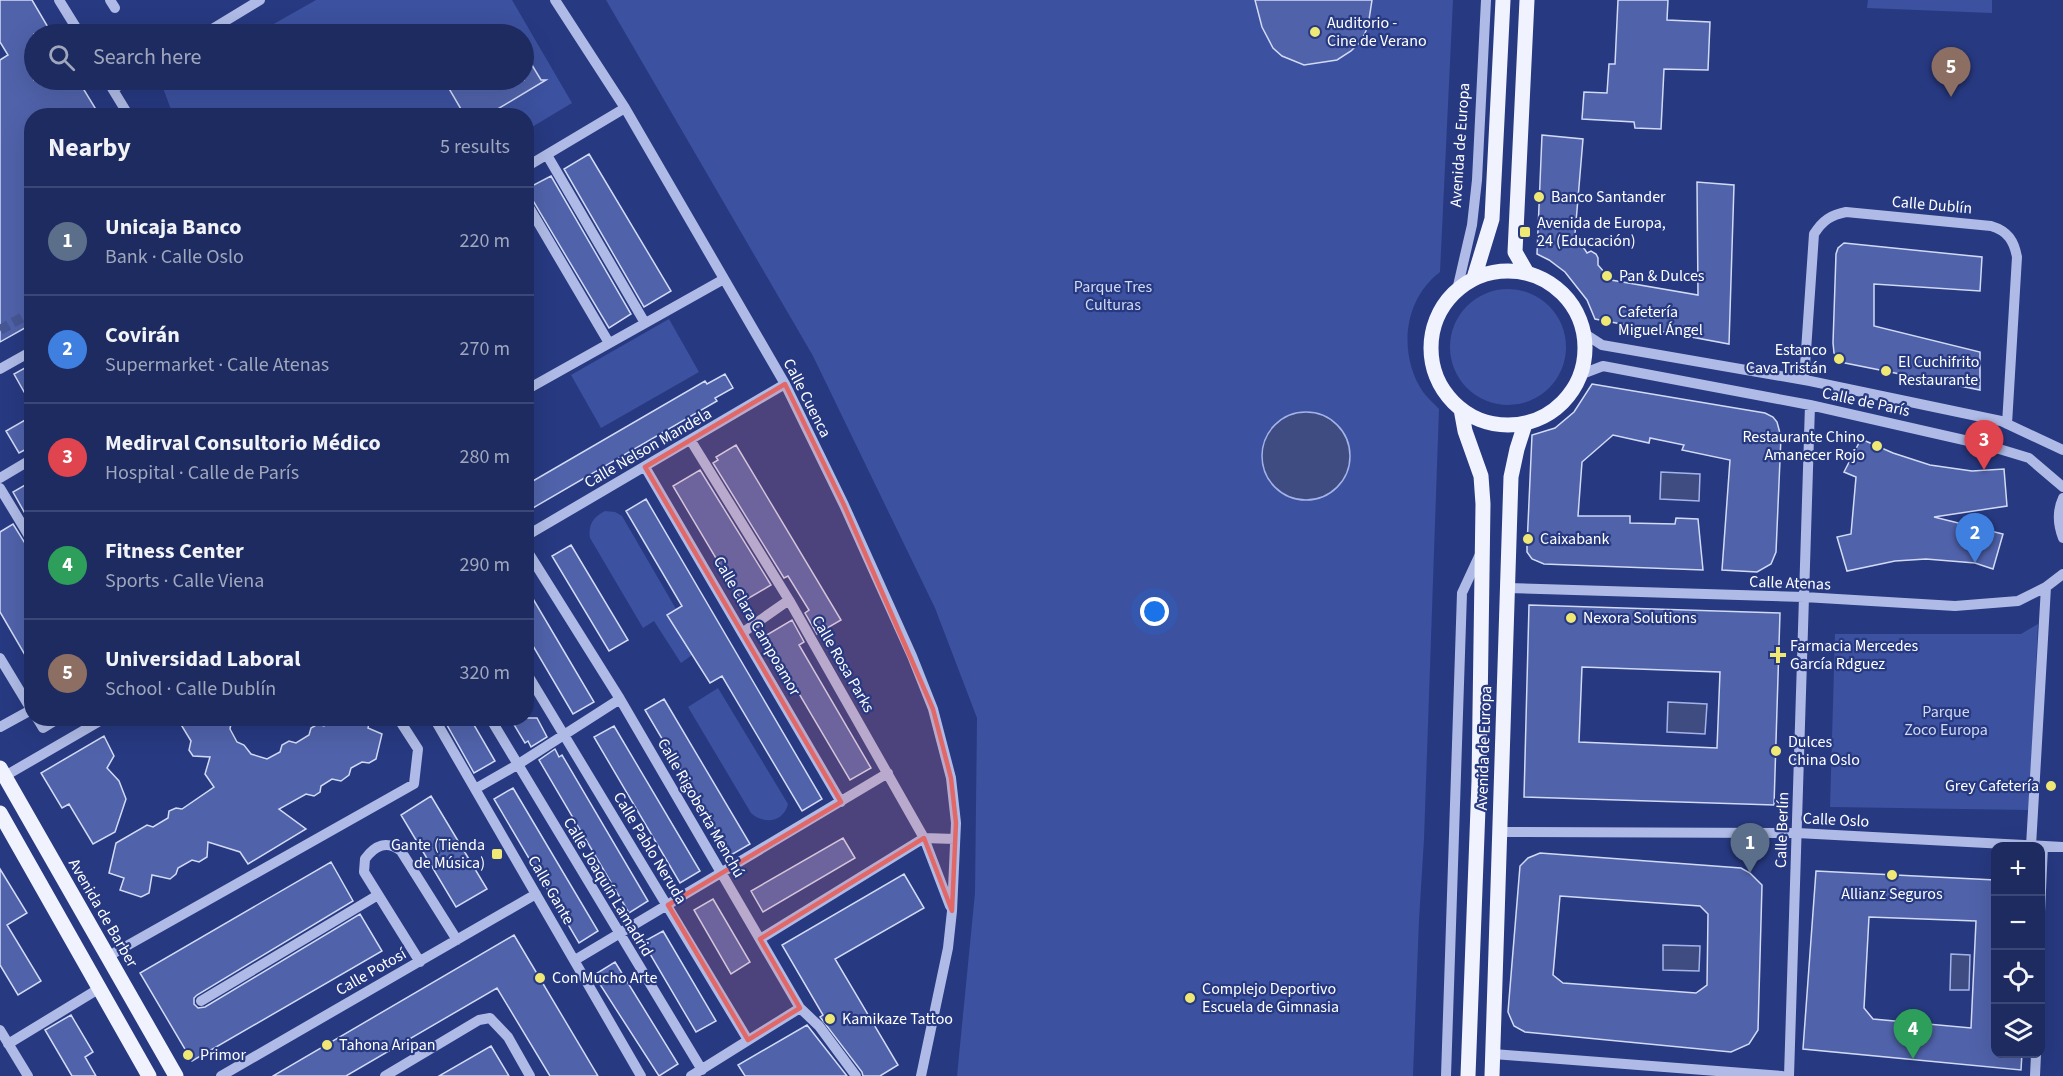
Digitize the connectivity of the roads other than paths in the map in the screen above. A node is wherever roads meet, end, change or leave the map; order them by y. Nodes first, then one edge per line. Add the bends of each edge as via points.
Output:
1 (59, 0) edge
2 (260, 0) edge
3 (1486, 0) edge
4 (1503, 0) edge
5 (1527, 0) edge
6 (556, 1) edge
7 (74, 24) edge
8 (220, 24) edge
9 (114, 90) edge
10 (124, 108) edge
11 (625, 108) junction
12 (548, 155) junction
13 (534, 163) edge
14 (534, 216) edge
15 (1527, 273) junction
16 (1474, 278) junction
17 (724, 279) junction
18 (1457, 290) junction
19 (645, 322) junction
20 (1585, 334) junction
21 (609, 343) junction
22 (24, 356) edge
23 (0, 369) edge
24 (1582, 374) junction
25 (1804, 380) junction
26 (785, 384) junction
27 (534, 385) edge
28 (1810, 405) junction
29 (1461, 409) junction
30 (1525, 424) junction
31 (2007, 424) junction
32 (691, 441) junction
33 (2063, 450) edge
34 (24, 464) edge
35 (645, 467) junction
36 (0, 478) edge
37 (2063, 487) edge
38 (0, 488) edge
39 (2063, 498) edge
40 (24, 528) edge
41 (534, 531) edge
42 (2063, 538) edge
43 (1482, 548) junction
44 (534, 562) edge
45 (2063, 574) edge
46 (2046, 587) junction
47 (1507, 588) junction
48 (1804, 597) junction
49 (789, 600) junction
50 (742, 633) junction
51 (0, 658) edge
52 (534, 685) edge
53 (24, 698) edge
54 (620, 699) junction
55 (24, 714) edge
56 (90, 726) edge
57 (403, 726) edge
58 (439, 726) edge
59 (495, 726) edge
60 (0, 727) edge
61 (564, 735) junction
62 (517, 765) junction
63 (2, 772) edge
64 (888, 773) junction
65 (475, 789) junction
66 (841, 802) junction
67 (0, 813) edge
68 (1499, 832) junction
69 (1797, 833) junction
70 (924, 838) junction
71 (955, 839) junction
72 (2037, 842) edge
73 (1991, 844) edge
74 (2045, 846) edge
75 (2063, 847) edge
76 (722, 873) junction
77 (536, 894) junction
78 (378, 895) junction
79 (668, 905) junction
80 (952, 911) junction
81 (618, 934) junction
82 (760, 939) junction
83 (457, 940) junction
84 (107, 957) junction
85 (575, 960) junction
86 (420, 962) junction
87 (100, 988) junction
88 (201, 1001) dead end
89 (800, 1008) junction
90 (0, 1030) edge
91 (748, 1040) junction
92 (8, 1044) junction
93 (1493, 1054) junction
94 (2036, 1058) edge
95 (702, 1070) junction
96 (28, 1076) edge
97 (149, 1076) edge
98 (176, 1076) edge
99 (221, 1076) edge
100 (386, 1076) edge
101 (530, 1076) edge
102 (641, 1076) edge
103 (692, 1076) edge
104 (856, 1076) edge
105 (921, 1076) edge
106 (1446, 1076) edge
107 (1468, 1076) edge
108 (1492, 1076) edge
109 (1782, 1076) edge
110 (1789, 1076) edge
111 (2035, 1076) edge

1 - 7 street
2 - 8 street
3 - 18 street, Avenida de Europa via 1478,180
4 - 16 main road via 1492,219
5 - 15 main road via 1515,252
6 - 11 street, Calle Cuenca
9 - 10 street
11 - 12 street
11 - 17 street, Calle Cuenca
12 - 13 street
12 - 19 street
14 - 21 street
15 - 16 main road, Avenida de Europa via 1509,270
15 - 20 main road, Avenida de Europa via 1548,281 1565,295 1578,313
16 - 18 main road, Avenida de Europa
17 - 19 street
17 - 26 street, Calle Cuenca
18 - 29 main road, Avenida de Europa via 1442,307 1433,328 1431,350 1435,373 1445,393
19 - 21 street
20 - 24 main road, Avenida de Europa
20 - 25 street, Calle de París via 1602,345
21 - 27 street
22 - 23 street
24 - 28 street, Calle de París via 1604,366
24 - 30 main road, Avenida de Europa via 1560,406
25 - 31 street, Calle de París
25 - 31 street, Calle Dublín via 1814,234 1826,219 1846,212 1991,226 2001,229 2014,243 2017,257
26 - 32 street, Calle Nelson Mandela
26 - 71 street, Calle Cuenca via 844,505 933,709 951,778
28 - 37 street, Calle de París via 2015,453 2029,458
28 - 48 street, Calle Berlín
29 - 30 main road, Avenida de Europa via 1480,420 1503,426
29 - 43 main road, Avenida de Europa via 1481,476
30 - 47 main road, Avenida de Europa via 1511,477
31 - 33 street, Calle de París
32 - 35 street, Calle Nelson Mandela
32 - 49 street, Calle Rosa Parks
34 - 36 street
35 - 41 street, Calle Nelson Mandela
35 - 50 street, Calle Clara Campoamor
38 - 40 street
39 - 42 street via 2058,515
43 - 106 street, Avenida de Europa via 1462,593
43 - 107 main road, Avenida de Europa
44 - 54 street, Calle Rigoberta Menchú
45 - 46 street, Calle Atenas
46 - 48 street, Calle Atenas via 2018,600 1955,606
46 - 72 street
47 - 48 street, Calle Atenas
47 - 68 main road, Avenida de Europa
48 - 69 street, Calle Berlín
49 - 50 street
49 - 64 street, Calle Rosa Parks
50 - 66 street, Calle Clara Campoamor
51 - 53 street
52 - 61 street, Calle Pablo Neruda
54 - 61 street
54 - 76 street, Calle Rigoberta Menchú
55 - 60 street
56 - 63 street
57 - 84 street via 418,749 414,784
58 - 65 street, Calle Gante
59 - 62 street, Calle Joaquín Lamadrid
61 - 62 street
61 - 79 street, Calle Pablo Neruda
62 - 65 street
62 - 81 street, Calle Joaquín Lamadrid
63 - 84 main road, Avenida de Barber
64 - 66 street
64 - 70 street, Calle Rosa Parks
65 - 77 street, Calle Gante
66 - 76 street
67 - 87 main road
68 - 69 street, Calle Oslo
68 - 93 main road, Avenida de Europa
69 - 73 street, Calle Oslo
69 - 110 street, Calle Berlín
70 - 71 street
70 - 80 street, Calle Rosa Parks
70 - 82 street
71 - 80 street, Calle Rosa Parks
74 - 75 street, Calle Oslo
76 - 79 street
76 - 82 street, Calle Rigoberta Menchú
77 - 83 street, Calle Potosí
77 - 85 street, Calle Gante
78 - 83 street via 364,866 369,854 384,843 401,851
78 - 86 street
78 - 88 street
79 - 81 street
79 - 91 street, Calle Pablo Neruda
80 - 105 street, Calle Rosa Parks via 944,970
81 - 85 street
81 - 95 street, Calle Joaquín Lamadrid
82 - 89 street, Calle Rigoberta Menchú
83 - 86 street, Calle Potosí
84 - 98 main road, Avenida de Barber
85 - 102 street, Calle Gante
86 - 99 street, Calle Potosí
87 - 92 street
87 - 97 main road
89 - 91 street
89 - 104 street, Calle Rigoberta Menchú via 819,1026
90 - 92 street
91 - 95 street
92 - 96 street
93 - 108 main road, Avenida de Europa
93 - 109 street
94 - 111 street
95 - 103 street
100 - 101 street via 479,1020 490,1018 507,1037

